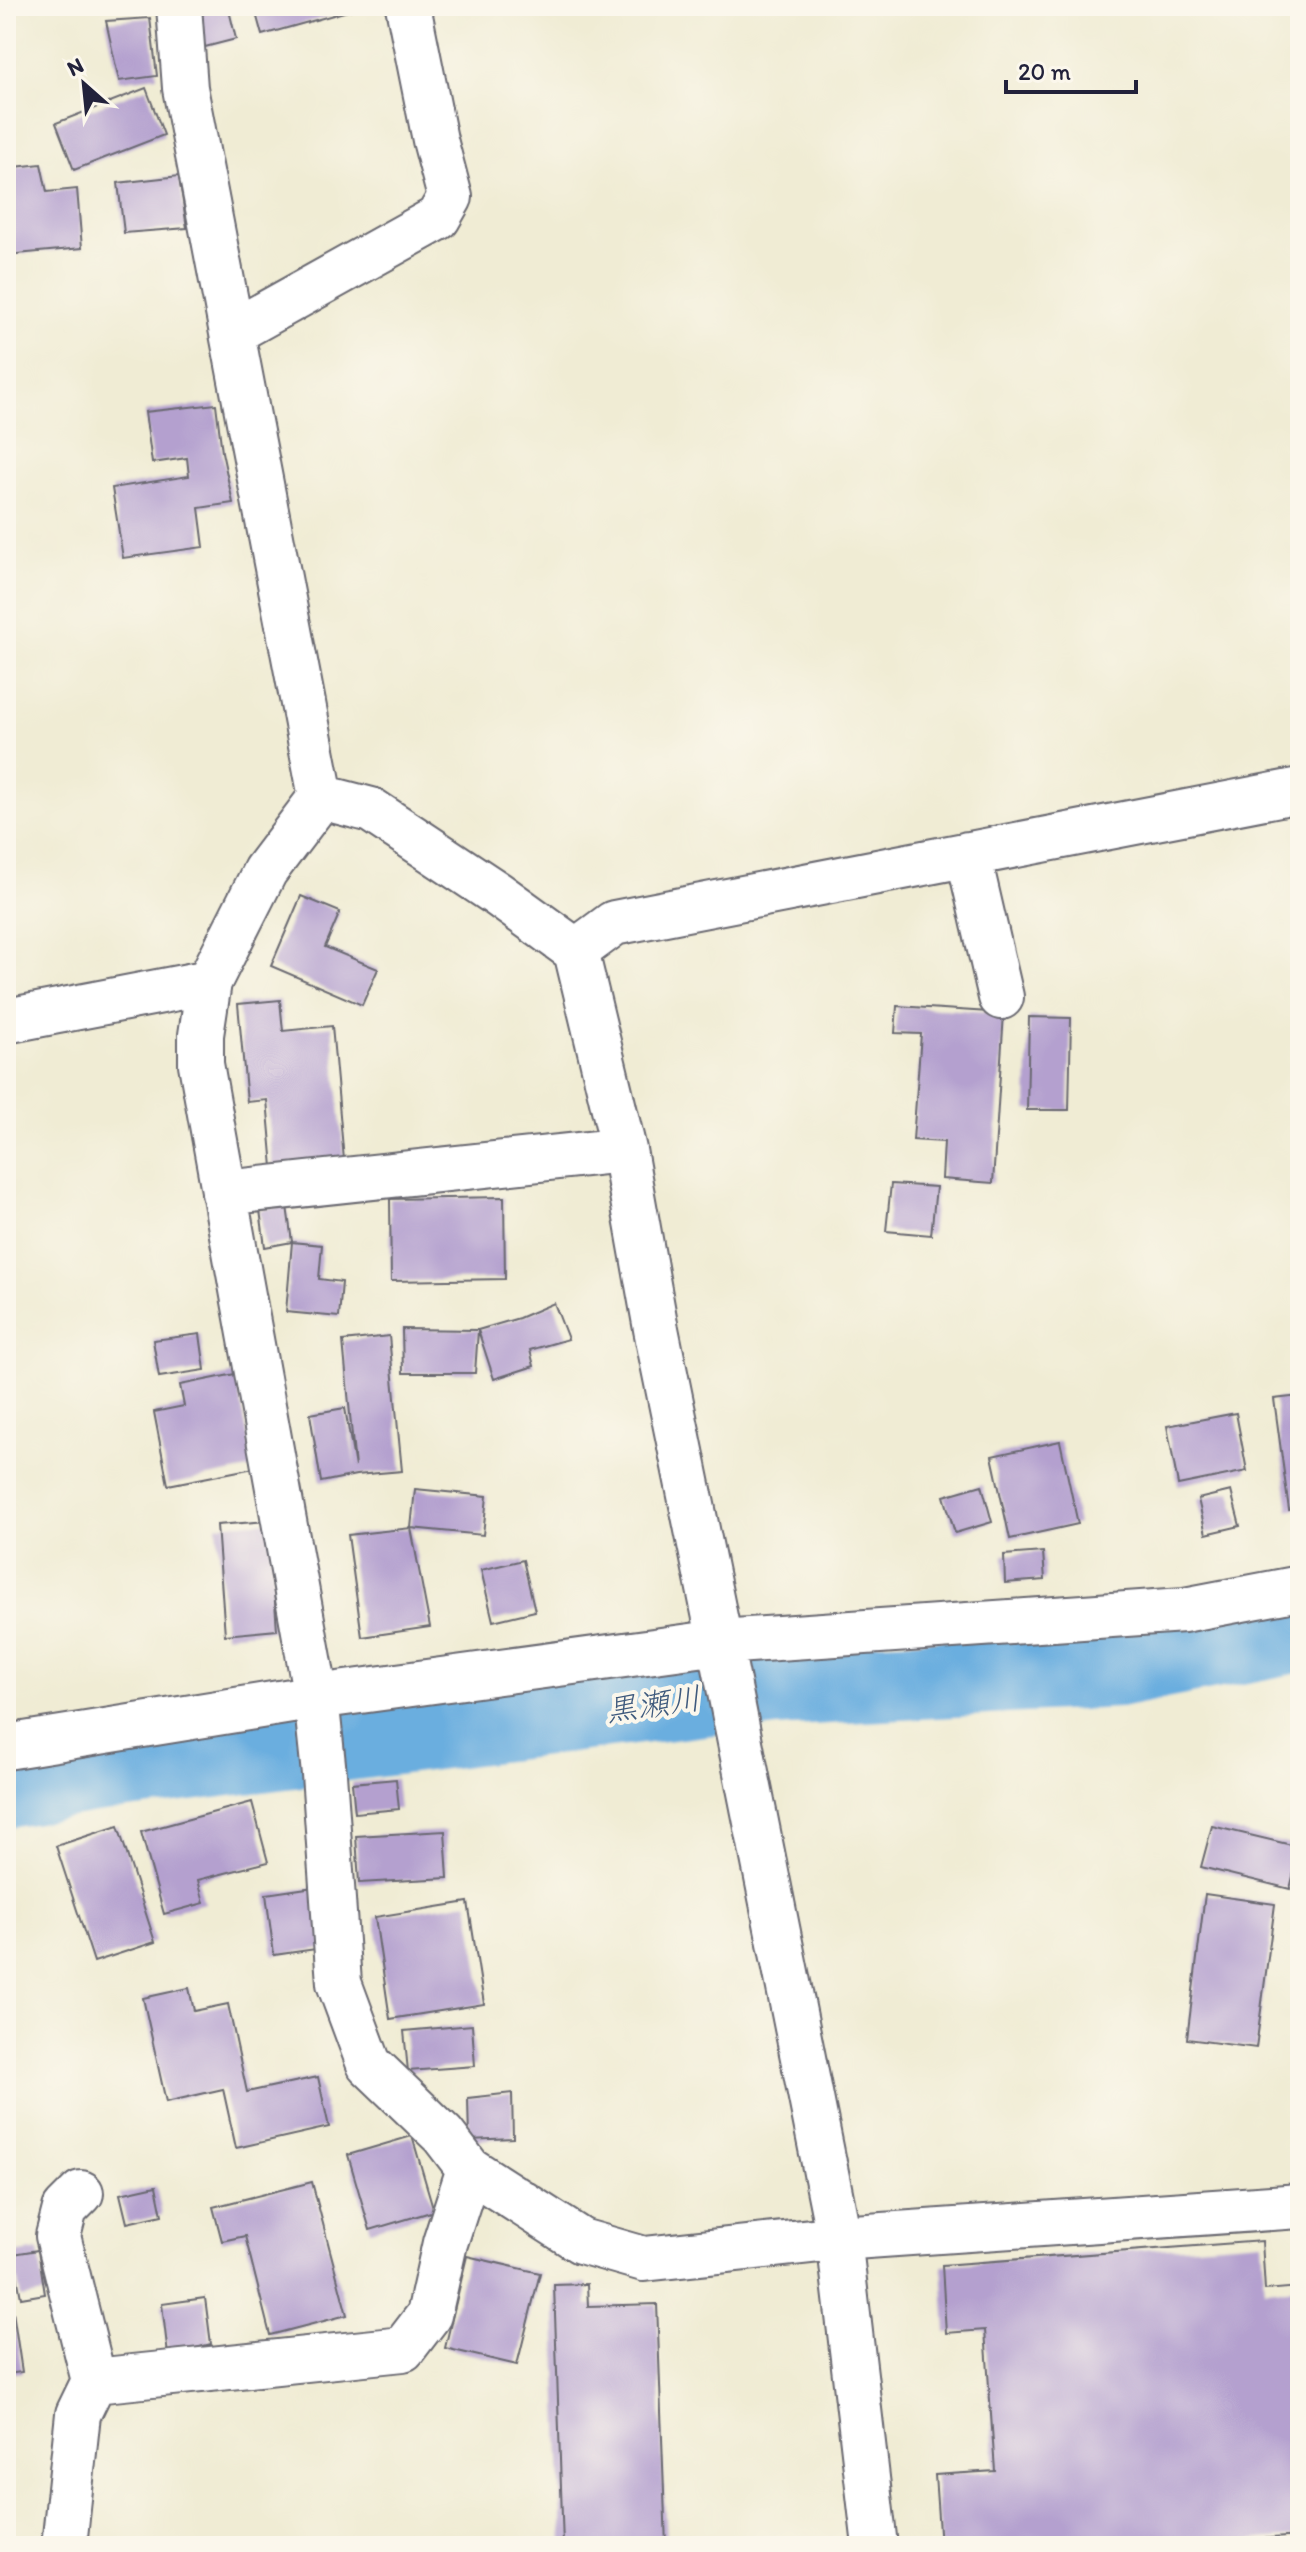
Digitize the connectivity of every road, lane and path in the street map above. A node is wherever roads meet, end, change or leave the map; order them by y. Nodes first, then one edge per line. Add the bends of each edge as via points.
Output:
1 (179, 6) edge
2 (408, 6) edge
3 (233, 332) junction
4 (1300, 790) edge
5 (321, 797) junction
6 (968, 854) junction
7 (576, 951) junction
8 (209, 982) junction
9 (1001, 997) dead end
10 (6, 1021) edge
11 (624, 1150) junction
12 (224, 1193) junction
13 (1300, 1588) edge
14 (720, 1642) junction
15 (316, 1697) junction
16 (6, 1747) edge
17 (469, 2169) junction
18 (81, 2193) dead end
19 (1300, 2206) edge
20 (839, 2238) junction
21 (94, 2381) junction
22 (64, 2546) edge
23 (875, 2546) edge

1 - 3 street via 185,88
2 - 3 street via 450,197 438,218
3 - 5 street
4 - 6 street
5 - 7 street via 371,810
5 - 8 street via 265,871
6 - 7 street via 614,923
6 - 9 street
7 - 11 street
8 - 10 street
8 - 12 street via 201,1064
11 - 12 street
11 - 14 street
12 - 15 street
13 - 14 street via 1184,1610
14 - 15 street
14 - 20 street
15 - 16 street
15 - 17 street via 339,1983 369,2064 443,2135
17 - 20 street via 581,2241 644,2259
17 - 21 street via 429,2315 403,2349
18 - 21 street via 65,2209 58,2236
19 - 20 street
20 - 23 street
21 - 22 street via 78,2414

